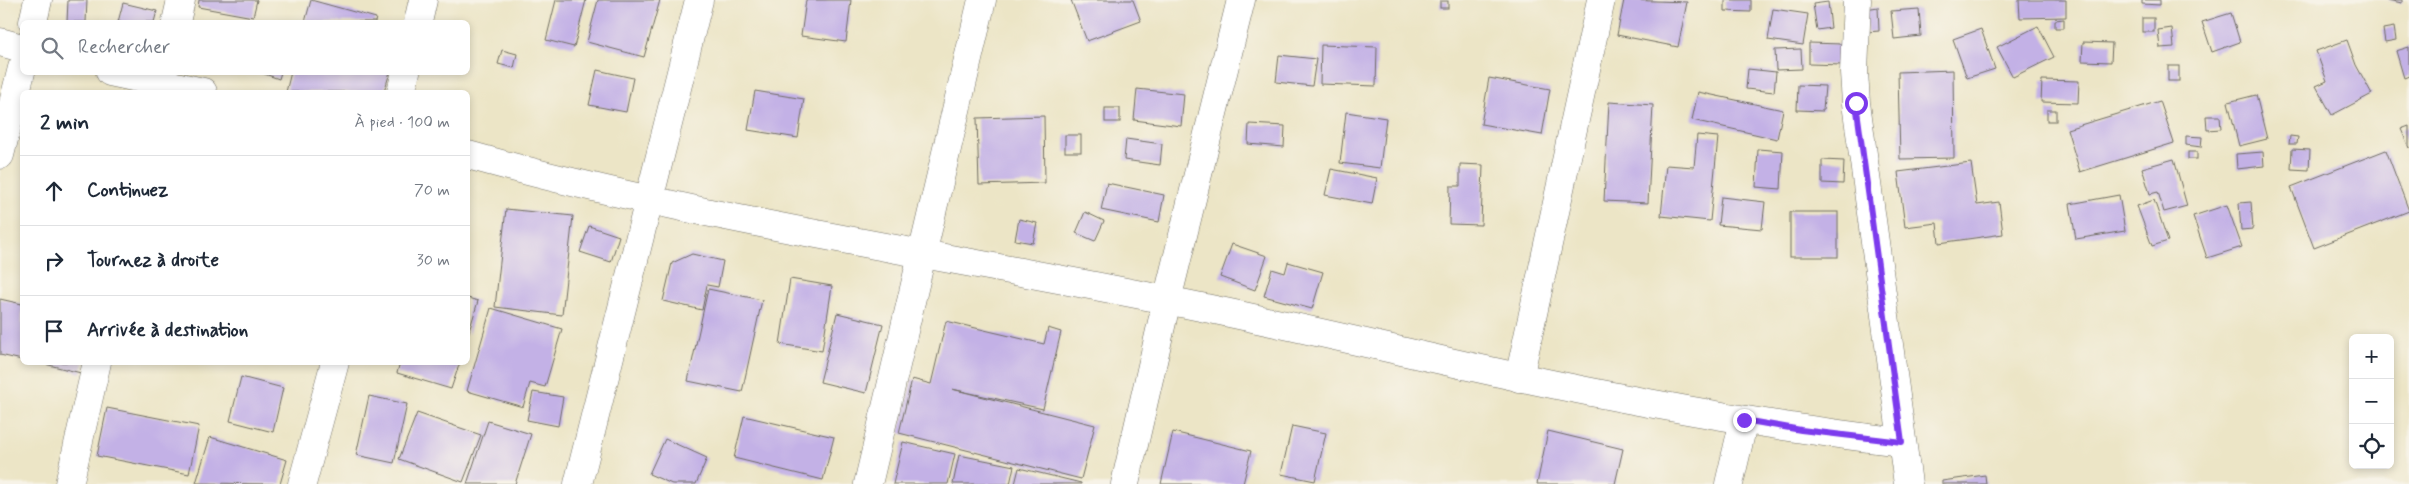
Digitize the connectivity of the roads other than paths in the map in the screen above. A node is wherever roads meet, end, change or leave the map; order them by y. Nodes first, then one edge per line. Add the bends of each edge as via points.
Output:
1 (38, 0) edge
2 (181, 0) edge
3 (423, 0) edge
4 (699, 0) edge
5 (982, 0) edge
6 (1240, 0) edge
7 (1601, 0) edge
8 (1857, 0) edge
9 (33, 20) edge
10 (176, 20) edge
11 (418, 20) edge
12 (0, 42) edge
13 (20, 47) edge
14 (20, 75) edge
15 (124, 75) edge
16 (405, 75) edge
17 (162, 83) edge
18 (194, 90) edge
19 (402, 90) edge
20 (0, 154) edge
21 (470, 156) edge
22 (650, 200) junction
23 (921, 254) junction
24 (1167, 300) junction
25 (96, 365) edge
26 (334, 365) edge
27 (1519, 378) junction
28 (1744, 420) junction
29 (1902, 442) junction
30 (68, 484) edge
31 (302, 484) edge
32 (578, 484) edge
33 (868, 484) edge
34 (1125, 484) edge
35 (1729, 484) edge
36 (1908, 484) edge

1 - 9 street
2 - 10 street
3 - 11 street
4 - 22 street
5 - 23 street
6 - 24 street
7 - 27 street
8 - 29 street via 1856,103
12 - 13 street
14 - 20 street
15 - 17 street
16 - 19 street
17 - 18 street
21 - 22 street
22 - 23 street
22 - 32 street
23 - 24 street
23 - 33 street
24 - 27 street
24 - 34 street
25 - 30 street
26 - 31 street
27 - 28 street
28 - 29 street
28 - 35 street
29 - 36 street

